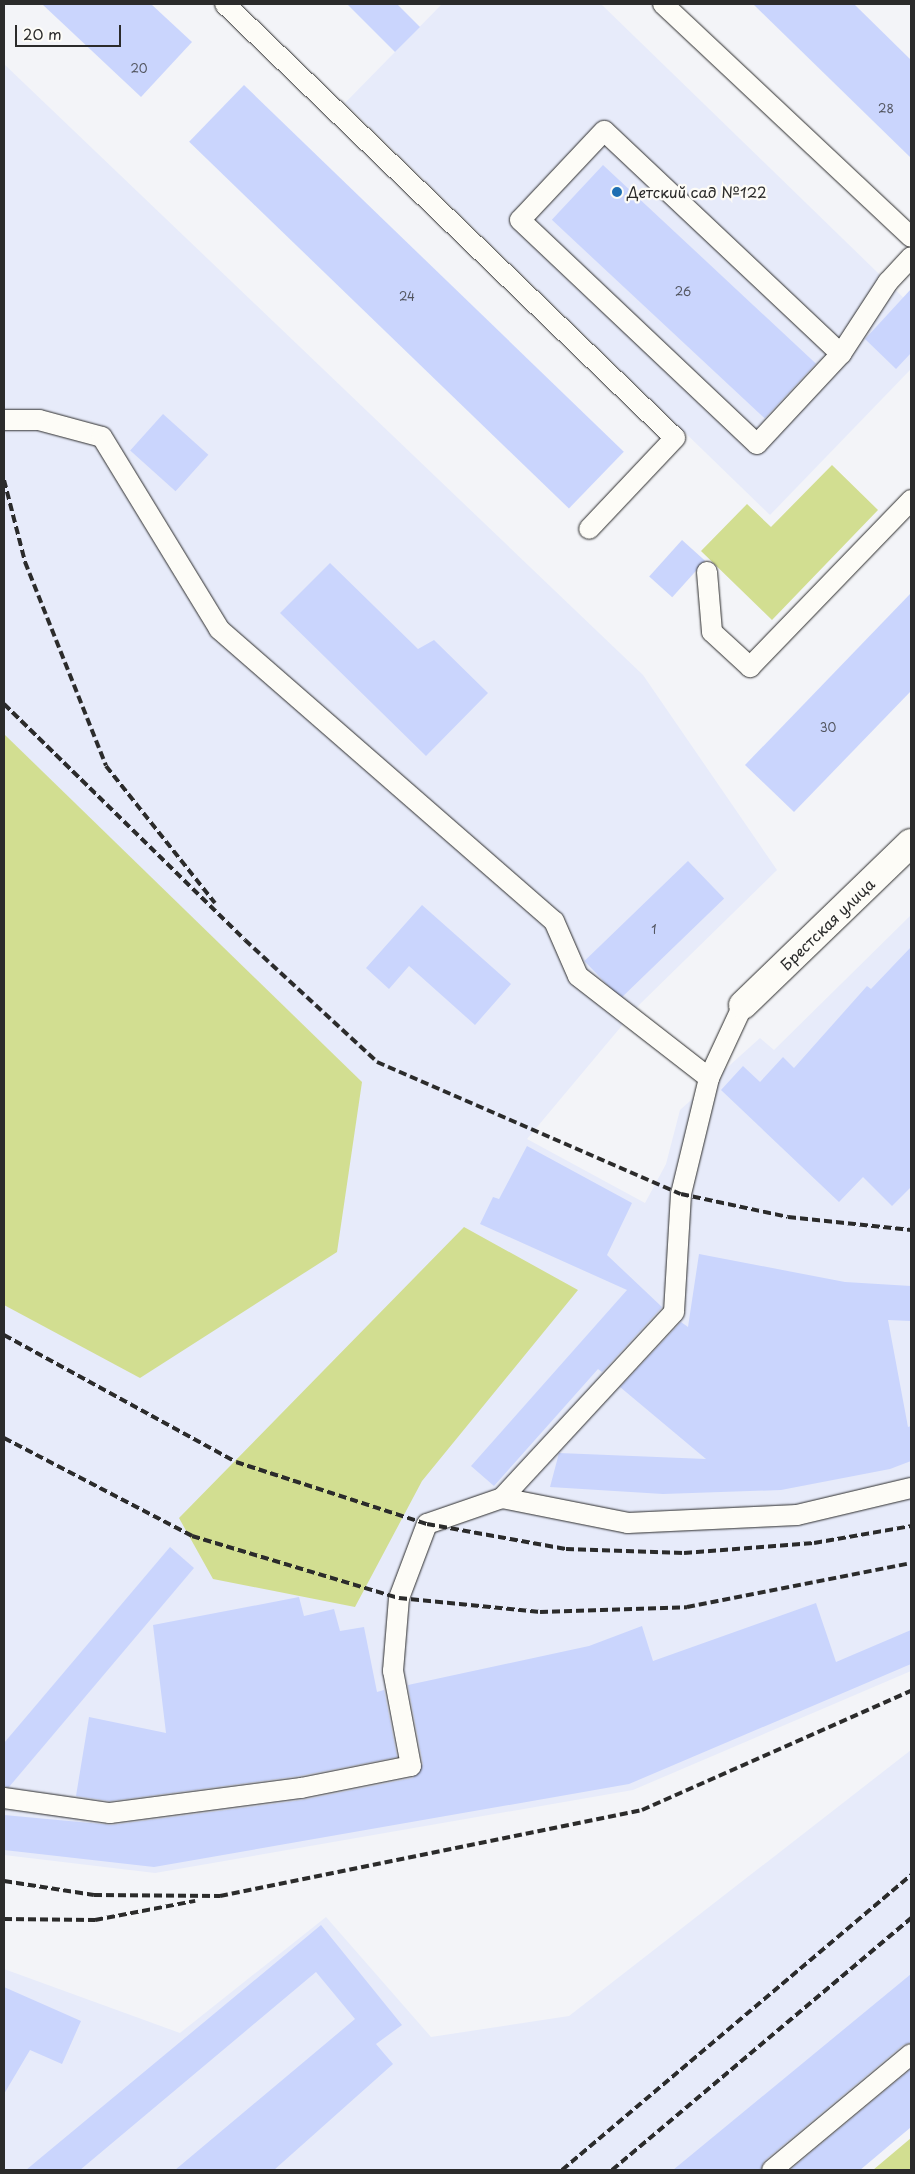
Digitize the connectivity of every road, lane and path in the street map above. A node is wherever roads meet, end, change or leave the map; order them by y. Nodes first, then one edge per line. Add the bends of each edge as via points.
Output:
1 (225, 4) edge
2 (663, 4) edge
3 (911, 238) edge
4 (911, 257) edge
5 (841, 354) junction
6 (4, 420) edge
7 (911, 500) edge
8 (589, 529) dead end
9 (707, 572) dead end
10 (911, 843) edge
11 (743, 1005) joint
12 (709, 1078) junction
13 (911, 1488) edge
14 (502, 1498) junction
15 (4, 1798) edge
16 (911, 2054) edge
17 (772, 2170) edge

1 - 8 lane via 675,438
2 - 3 lane
4 - 5 lane via 888,282
5 - 5 lane via 757,444 520,220 604,131
6 - 12 lane via 39,420 102,437 219,629 554,922 578,976
7 - 9 lane via 750,667 712,632
10 - 11 street, Брестская улица
11 - 12 lane
12 - 14 lane via 681,1194 674,1312
13 - 14 lane via 797,1515 628,1524
14 - 15 lane via 428,1524 399,1598 394,1670 411,1766 301,1788 110,1812
16 - 17 lane

